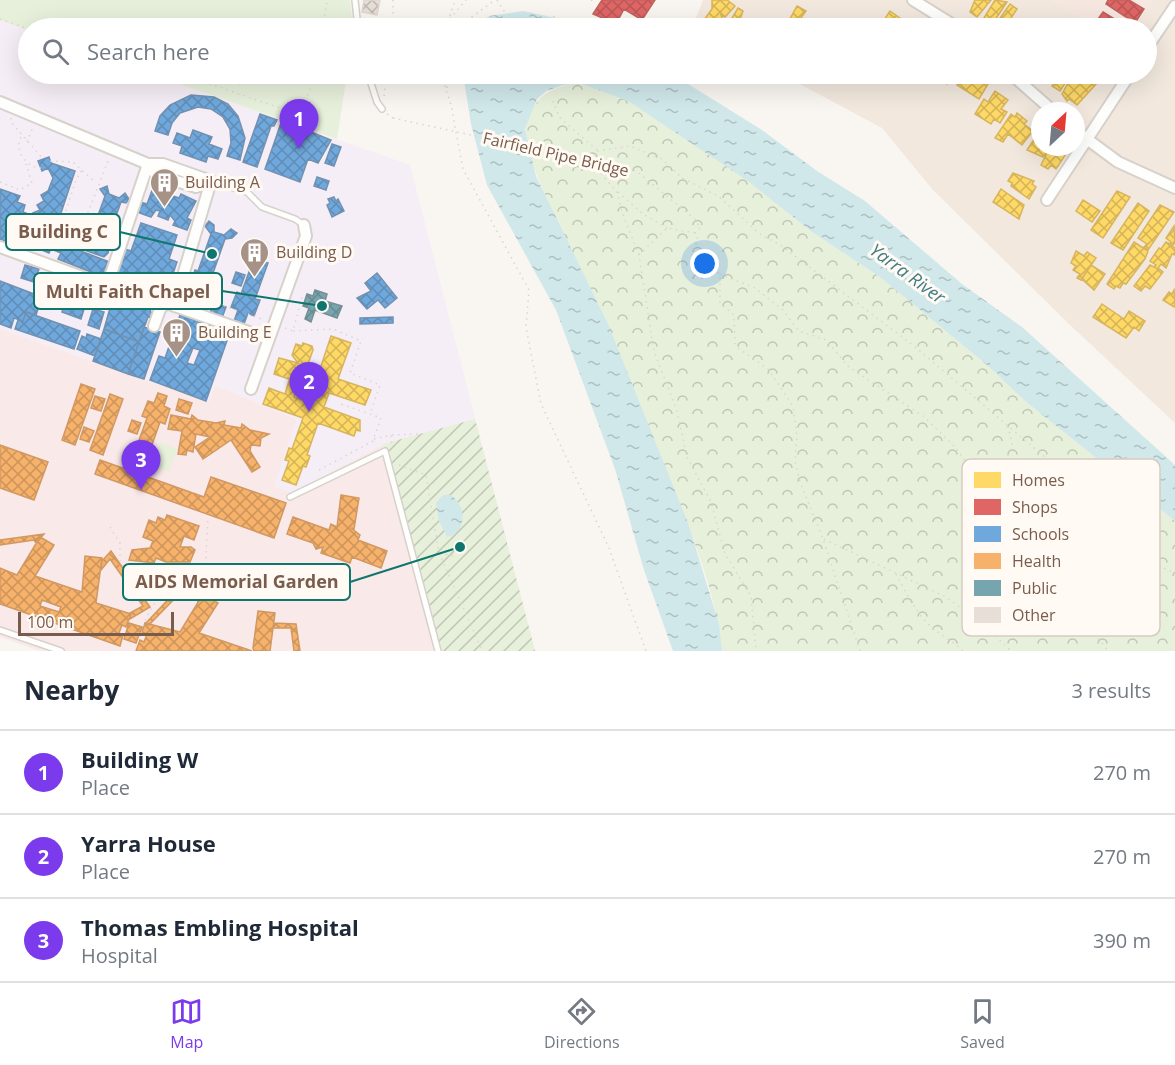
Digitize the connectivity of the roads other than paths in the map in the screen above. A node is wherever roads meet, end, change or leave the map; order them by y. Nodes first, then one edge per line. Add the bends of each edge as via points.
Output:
1 (355, 0) edge
2 (913, 0) edge
3 (1175, 6) edge
4 (357, 18) edge
5 (942, 18) edge
6 (1157, 33) edge
7 (372, 84) edge
8 (1022, 84) edge
9 (1123, 84) edge
10 (0, 102) edge
11 (1043, 102) edge
12 (382, 109) road end
13 (1086, 140) junction
14 (148, 164) junction
15 (212, 182) junction
16 (1175, 188) edge
17 (1047, 200) dead end
18 (303, 225) joint
19 (0, 247) edge
20 (107, 286) junction
21 (170, 305) junction
22 (154, 326) dead end
23 (269, 339) junction
24 (251, 389) dead end
25 (290, 497) dead end
26 (0, 630) edge
27 (61, 651) edge
28 (438, 651) edge

1 - 4 lane
2 - 5 street
3 - 6 street
7 - 12 lane
8 - 11 street
9 - 13 street
10 - 14 street
13 - 16 street via 1118,162
13 - 17 street
14 - 15 street via 156,175 196,187
14 - 20 street
15 - 18 lane via 247,192 262,207
15 - 21 street via 179,290
18 - 23 street via 306,236
19 - 20 street
20 - 21 street
21 - 22 street via 160,309
21 - 23 street
23 - 24 street
25 - 28 lane via 385,451
26 - 27 lane

